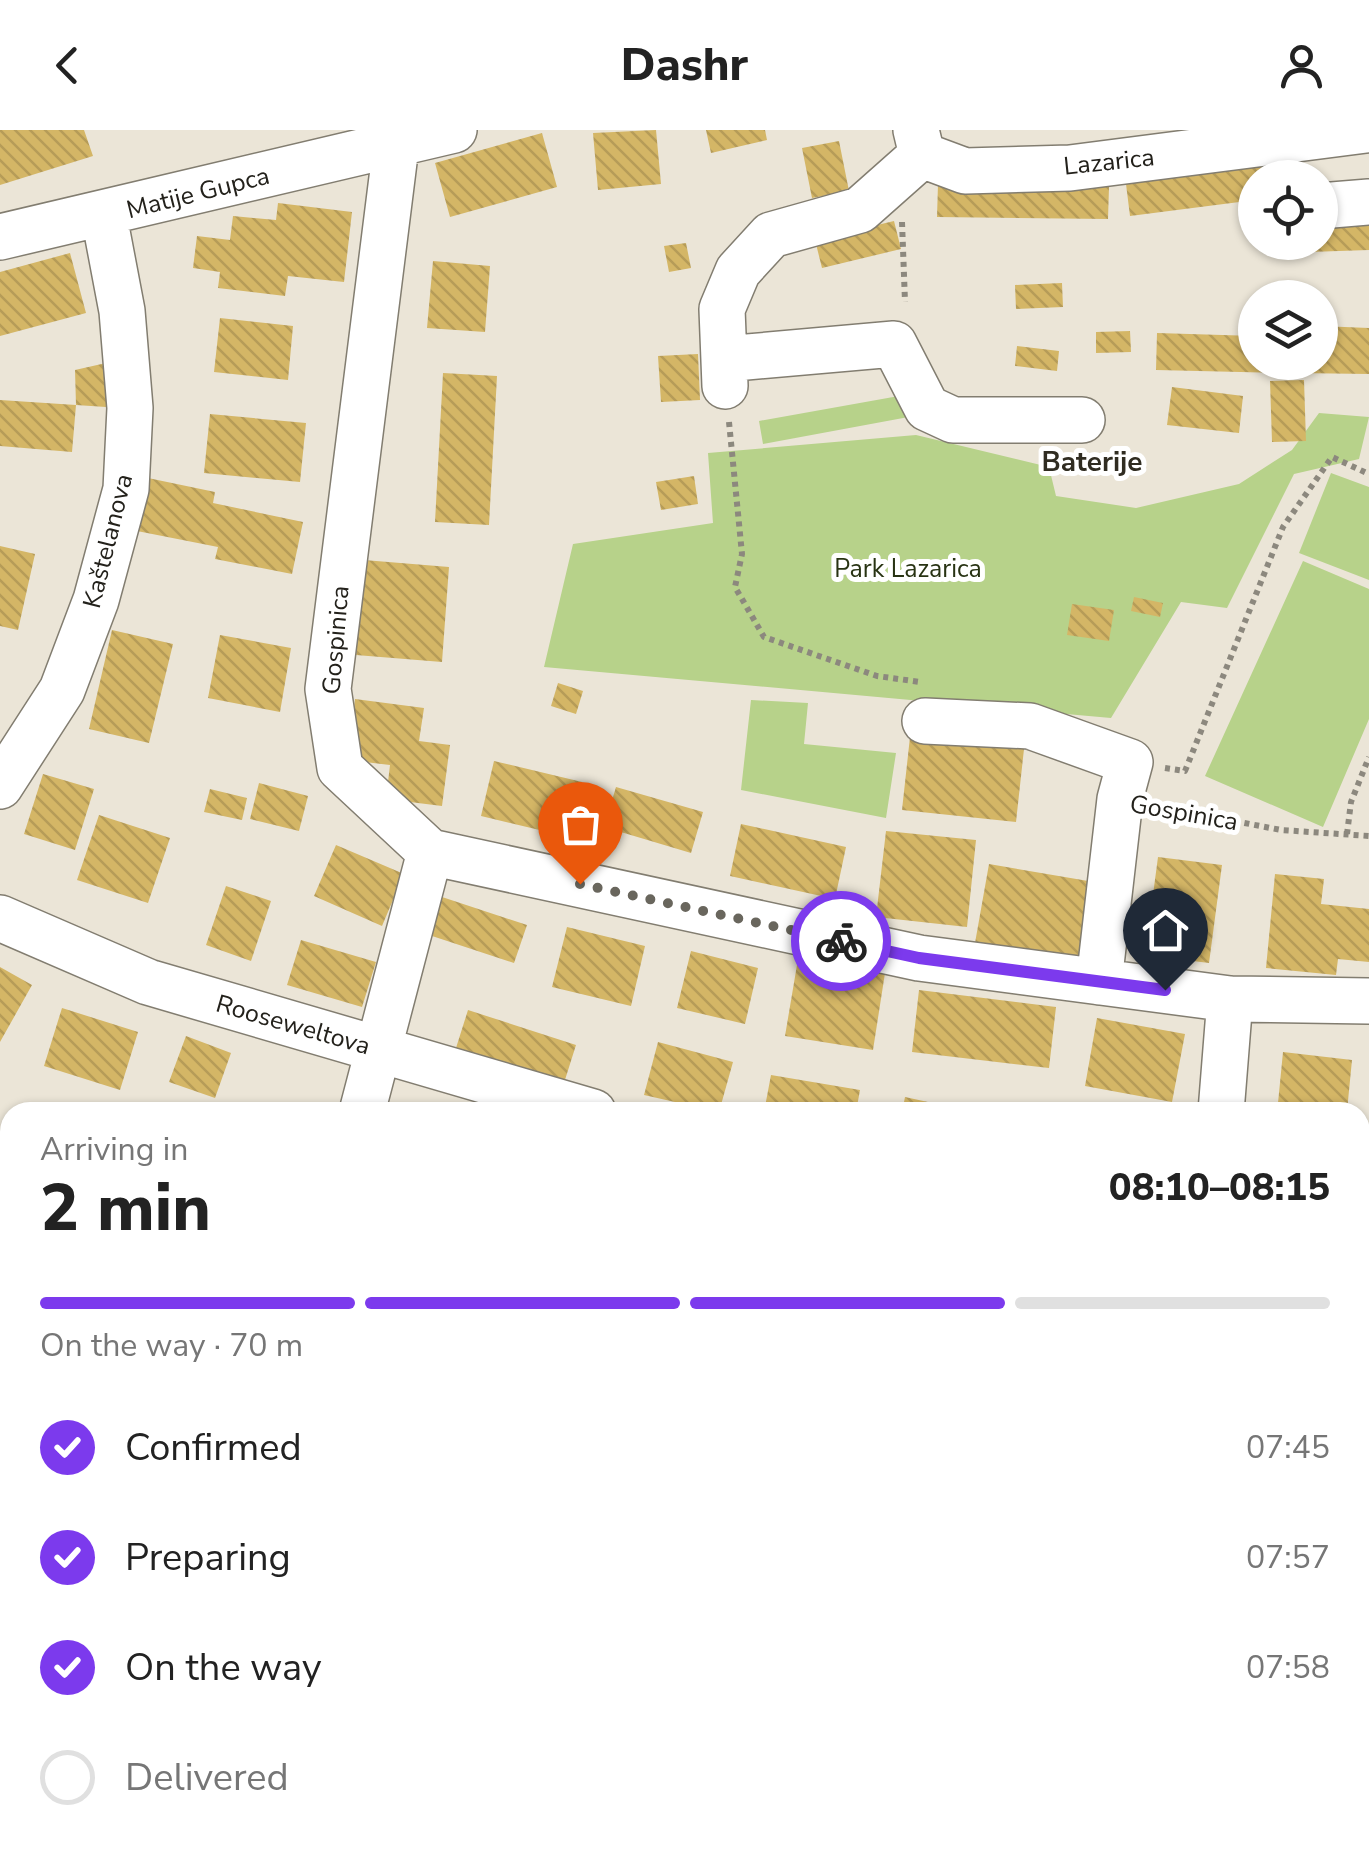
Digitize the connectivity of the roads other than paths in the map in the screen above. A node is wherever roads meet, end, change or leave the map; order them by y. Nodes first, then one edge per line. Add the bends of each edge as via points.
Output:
1 (454, 130) edge
2 (1366, 130) edge
3 (397, 138) edge
4 (910, 156) edge
5 (1301, 159) edge
6 (1369, 202) edge
7 (1338, 205) edge
8 (104, 216) junction
9 (0, 237) edge
10 (1082, 420) dead end
11 (929, 702) road end
12 (0, 786) edge
13 (430, 852) junction
14 (0, 918) edge
15 (1099, 982) junction
16 (1230, 999) junction
17 (1369, 1001) edge
18 (376, 1050) junction
19 (364, 1102) edge
20 (558, 1102) edge
21 (1222, 1102) edge

1 - 3 street
2 - 5 street, Lazarica
3 - 8 street, Matije Gupca
3 - 13 street, Gospinica via 328,688 340,768
4 - 5 street, Lazarica via 966,171
4 - 10 street via 860,210 771,235 738,270 722,309 724,372 894,344 928,408 953,420
6 - 7 street
8 - 9 street, Matije Gupca
8 - 12 street, Kaštelanova via 130,408 126,489 96,600 62,690
11 - 15 street, Gospinica via 1030,726 1130,762
13 - 15 street via 919,958
13 - 18 street
14 - 18 street, Rooseweltova via 148,982
15 - 16 street
16 - 17 street
16 - 21 street
18 - 19 street
18 - 20 street, Rooseweltova

